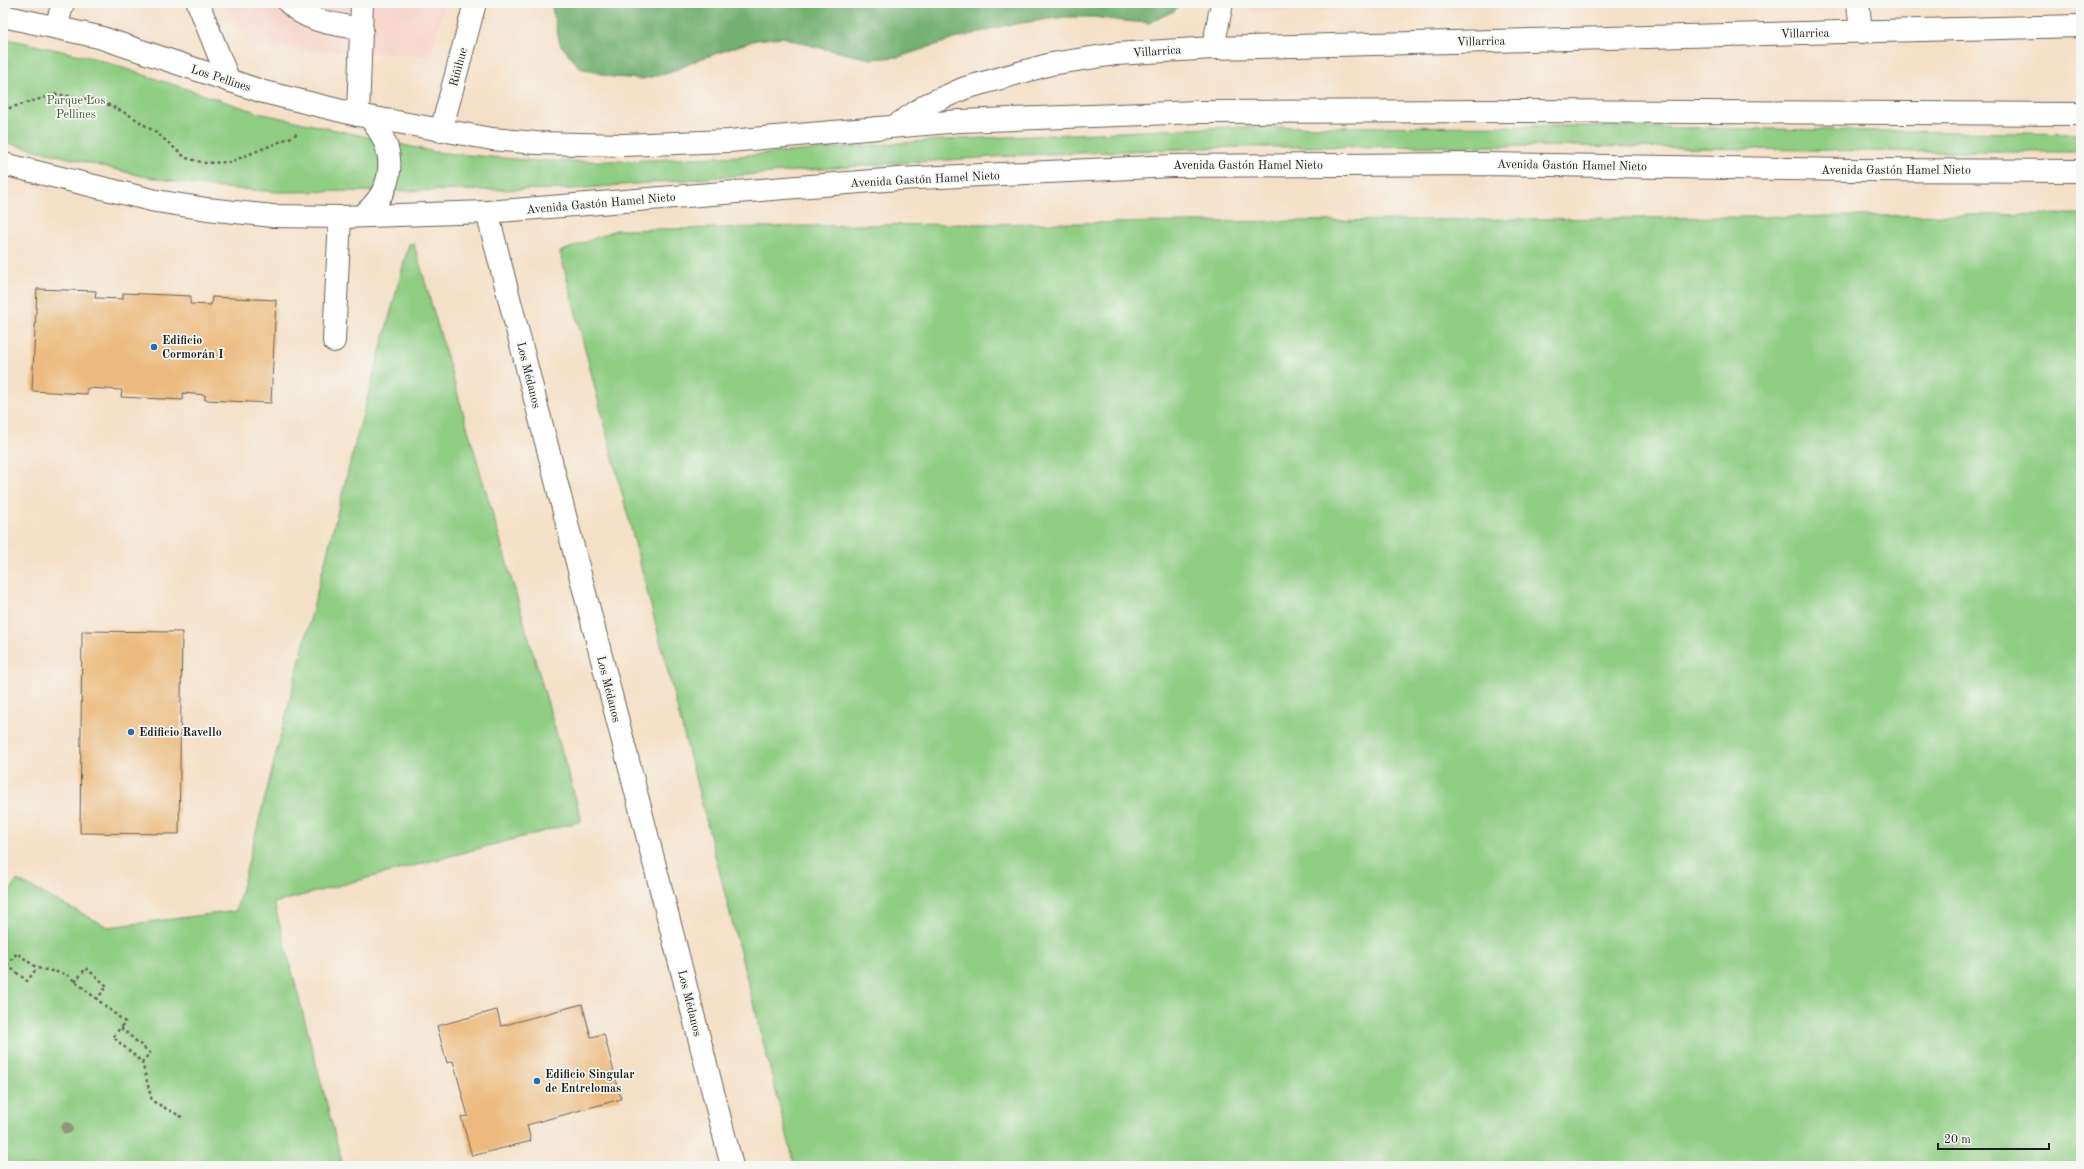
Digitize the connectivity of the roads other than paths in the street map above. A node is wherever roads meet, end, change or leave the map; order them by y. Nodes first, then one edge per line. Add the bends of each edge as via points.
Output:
1 (63, 3) edge
2 (198, 3) edge
3 (289, 3) edge
4 (362, 3) edge
5 (475, 3) edge
6 (1222, 3) edge
7 (1858, 3) edge
8 (3, 16) edge
9 (2081, 26) edge
10 (56, 27) junction
11 (362, 29) junction
12 (1861, 32) junction
13 (1213, 48) junction
14 (228, 81) junction
15 (2081, 114) edge
16 (364, 117) junction
17 (894, 126) junction
18 (441, 131) junction
19 (3, 164) edge
20 (2081, 171) edge
21 (487, 212) junction
22 (362, 216) junction
23 (340, 217) junction
24 (334, 340) dead end
25 (732, 1166) edge

1 - 10 main road
2 - 14 main road
3 - 11 main road via 304,15 318,20
4 - 11 main road
5 - 18 main road, Riñihue
6 - 13 main road
7 - 12 main road
8 - 10 main road, Los Pellines
9 - 12 main road, Villarrica
10 - 14 main road, Los Pellines via 99,37
11 - 16 main road
12 - 13 main road, Villarrica
13 - 17 main road, Villarrica via 1116,54 1051,64 965,88 928,104
14 - 16 main road, Los Pellines
15 - 17 main road via 1198,112
16 - 18 main road, Los Pellines
16 - 22 main road via 381,131 388,147 390,165 388,182 382,196
17 - 18 main road via 729,141 616,145 536,143
19 - 23 main road via 106,190 185,206 273,216
20 - 21 main road, Avenida Gastón Hamel Nieto via 1484,164 1173,166 898,179
21 - 22 main road, Avenida Gastón Hamel Nieto
21 - 25 main road, Los Médanos
22 - 23 main road
23 - 24 main road

